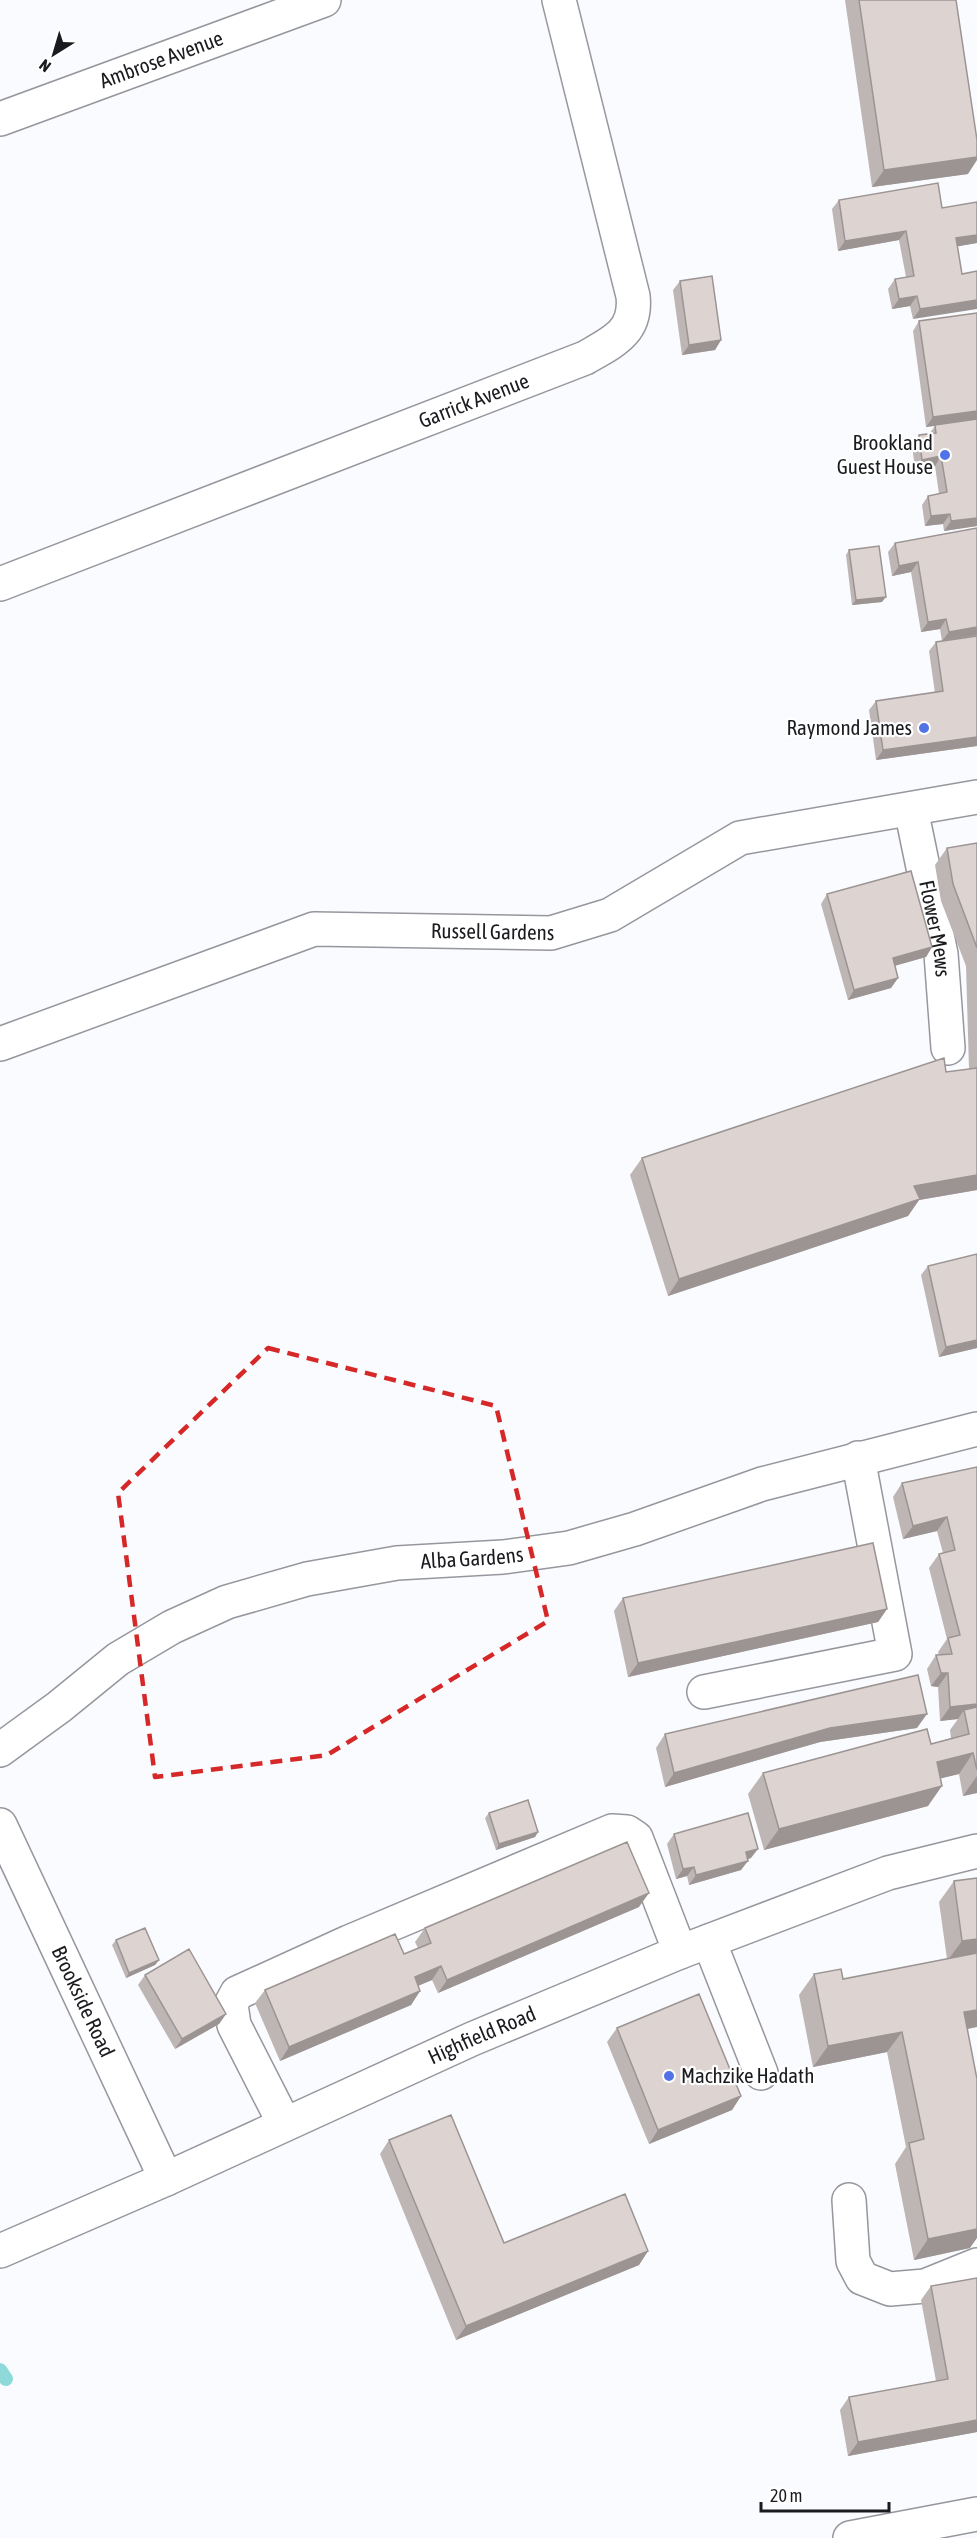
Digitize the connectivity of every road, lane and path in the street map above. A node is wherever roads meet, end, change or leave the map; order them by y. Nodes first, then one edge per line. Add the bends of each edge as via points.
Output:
1 (324, 0) edge
2 (559, 0) edge
3 (0, 119) edge
4 (0, 585) edge
5 (977, 797) edge
6 (911, 809) junction
7 (0, 1044) edge
8 (948, 1048) dead end
9 (977, 1429) edge
10 (858, 1458) junction
11 (704, 1692) dead end
12 (0, 1750) edge
13 (0, 1825) edge
14 (977, 1851) edge
15 (694, 1946) junction
16 (761, 2073) dead end
17 (284, 2124) junction
18 (166, 2179) junction
19 (849, 2200) dead end
20 (0, 2251) edge
21 (977, 2265) edge
22 (977, 2514) edge
23 (850, 2538) edge

1 - 3 street, Ambrose Avenue
2 - 4 street, Garrick Avenue via 633,296 635,312 622,335 585,358
5 - 6 street, Russell Gardens
6 - 7 street, Russell Gardens via 740,838 610,915 550,933 314,929
6 - 8 street, Flower Mews via 940,954
9 - 10 street, Alba Gardens
10 - 11 street via 895,1654
10 - 12 street, Alba Gardens via 762,1484 569,1548 503,1557 397,1563 307,1579 227,1602 172,1627 118,1659
13 - 18 street, Brookside Road
14 - 15 street, Highfield Road via 888,1873
15 - 16 street
15 - 17 street, Highfield Road via 471,2039
15 - 17 street via 636,1838 627,1832 612,1831 349,1942 237,1993 231,2004 234,2025
17 - 18 street, Highfield Road
18 - 20 street, Highfield Road
19 - 21 street via 853,2261 862,2278 890,2289 925,2286
22 - 23 street

